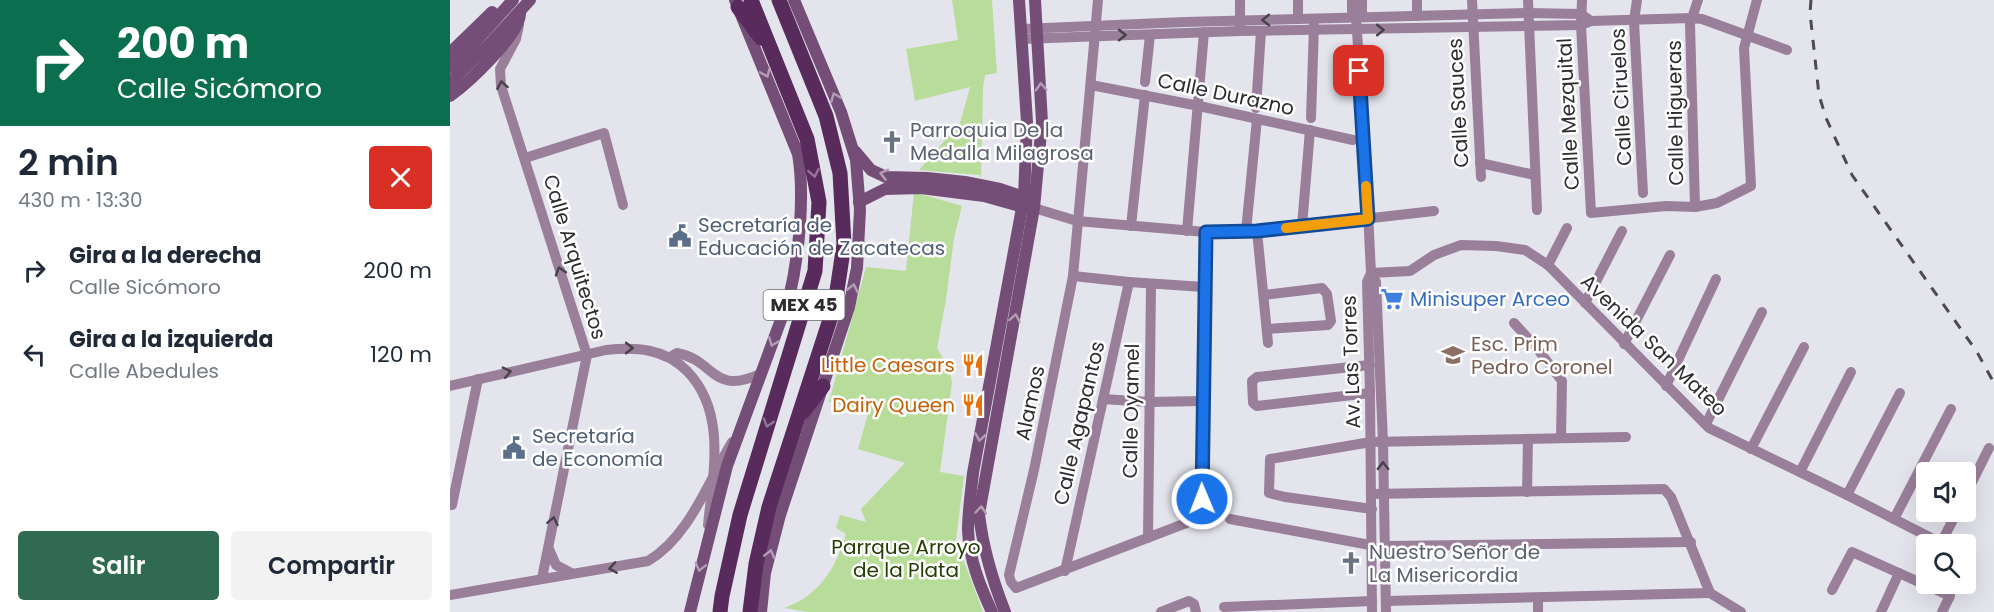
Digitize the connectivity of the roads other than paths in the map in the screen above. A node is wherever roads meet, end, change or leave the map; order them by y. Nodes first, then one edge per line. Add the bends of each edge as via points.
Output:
1 (502, 0) edge
2 (779, 0) edge
3 (784, 0) edge
4 (794, 0) edge
5 (1019, 0) edge
6 (1098, 0) edge
7 (1240, 0) edge
8 (1298, 0) edge
9 (1352, 0) edge
10 (1362, 0) edge
11 (1417, 0) edge
12 (1472, 0) edge
13 (1528, 0) edge
14 (1582, 0) edge
15 (1638, 0) edge
16 (1698, 0) edge
17 (1756, 0) edge
18 (742, 2) edge
19 (1037, 3) edge
20 (522, 5) edge
21 (492, 12) junction
22 (1528, 14) junction
23 (1472, 15) junction
24 (1417, 16) junction
25 (1356, 18) junction
26 (1692, 18) junction
27 (1298, 19) junction
28 (1314, 19) junction
29 (1584, 20) junction
30 (1634, 21) junction
31 (788, 22) junction
32 (1240, 26) junction
33 (1528, 26) junction
34 (1472, 27) junction
35 (1095, 30) junction
36 (1356, 30) junction
37 (1261, 31) junction
38 (1314, 31) junction
39 (1204, 32) junction
40 (1038, 33) junction
41 (1022, 34) junction
42 (1150, 35) junction
43 (1748, 36) junction
44 (1787, 50) dead end
45 (450, 53) edge
46 (450, 67) edge
47 (450, 82) edge
48 (1145, 82) dead end
49 (1091, 85) junction
50 (1145, 95) junction
51 (450, 96) edge
52 (1198, 106) junction
53 (1257, 113) junction
54 (1311, 118) dead end
55 (1310, 130) junction
56 (1353, 141) dead end
57 (854, 150) junction
58 (525, 158) junction
59 (1480, 163) junction
60 (1535, 175) junction
61 (1481, 177) dead end
62 (964, 188) junction
63 (1643, 193) dead end
64 (859, 202) junction
65 (1027, 204) junction
66 (623, 205) dead end
67 (1695, 207) junction
68 (1538, 210) dead end
69 (1434, 211) dead end
70 (1368, 219) junction
71 (1077, 221) junction
72 (1131, 226) junction
73 (1302, 226) junction
74 (1566, 228) dead end
75 (1187, 231) junction
76 (1251, 231) junction
77 (1622, 231) dead end
78 (1206, 232) junction
79 (1670, 255) dead end
80 (1548, 265) junction
81 (1371, 273) junction
82 (1073, 276) junction
83 (1716, 279) dead end
84 (1129, 282) junction
85 (1151, 284) junction
86 (1204, 287) junction
87 (1264, 295) junction
88 (1585, 303) junction
89 (1762, 312) dead end
90 (1514, 323) dead end
91 (1267, 329) junction
92 (1268, 343) dead end
93 (1624, 344) junction
94 (1804, 346) dead end
95 (587, 355) junction
96 (670, 357) junction
97 (1370, 365) junction
98 (1851, 372) dead end
99 (760, 374) junction
100 (478, 379) junction
101 (450, 386) edge
102 (823, 386) junction
103 (1666, 386) junction
104 (1371, 393) junction
105 (1900, 393) dead end
106 (1103, 399) junction
107 (1202, 401) junction
108 (1149, 402) junction
109 (1950, 409) dead end
110 (794, 424) junction
111 (1706, 424) junction
112 (740, 429) junction
113 (1626, 437) dead end
114 (1561, 438) junction
115 (1527, 439) junction
116 (1377, 442) junction
117 (1989, 448) dead end
118 (1751, 449) junction
119 (1800, 472) junction
120 (1976, 474) edge
121 (712, 478) junction
122 (1527, 492) junction
123 (1372, 494) junction
124 (1384, 494) junction
125 (1847, 495) junction
126 (452, 505) dead end
127 (1372, 509) junction
128 (1230, 519) dead end
129 (1894, 519) junction
130 (1952, 522) edge
131 (1148, 538) junction
132 (1691, 542) junction
133 (1370, 545) junction
134 (548, 546) junction
135 (706, 546) junction
136 (1384, 546) junction
137 (1065, 570) junction
138 (574, 573) junction
139 (1899, 573) junction
140 (1371, 576) junction
141 (1386, 576) junction
142 (542, 578) junction
143 (1832, 590) dead end
144 (1710, 593) junction
145 (450, 595) edge
146 (1538, 598) junction
147 (1386, 606) edge
148 (1224, 607) dead end
149 (1372, 607) edge
150 (1728, 609) edge
151 (690, 612) edge
152 (720, 612) edge
153 (750, 612) edge
154 (761, 612) edge
155 (992, 612) edge
156 (1005, 612) edge
157 (1161, 612) edge
158 (1196, 612) edge
159 (1538, 612) edge
160 (1741, 612) edge
161 (1881, 612) edge
162 (1942, 612) edge

1 - 21 street
2 - 31 main road, MEX 45
3 - 31 main road
57 -> 4 street
5 - 41 street
6 - 35 street, Alamos
7 - 32 street
8 - 27 street
9 - 25 street
10 - 25 street via 1362,12
11 - 24 street
12 - 23 street, Calle Sauces
13 - 22 street, Calle Mezquital
14 - 29 street, Calle Mezquital
15 - 30 street, Calle Ciruelos
16 - 26 street, Calle Higueras
17 - 43 street
18 -> 99 street via 793,138 800,167 794,276
18 -> 152 main road, MEX 45 via 784,76 807,140 819,202 815,271 740,515
19 - 40 street
20 - 21 street
20 - 46 street
20 - 47 street via 485,49
20 - 51 street via 486,64
58 -> 20 street, Calle Arquitectos via 501,86 500,69 516,39
21 - 45 street
22 - 23 street
22 - 29 street
22 - 33 street, Calle Mezquital
23 - 24 street
23 - 34 street, Calle Sauces
24 - 25 street
25 - 28 street
25 - 36 street
26 - 30 street
26 - 43 street
26 - 67 street, Calle Higueras
27 - 28 street
27 -> 32 street
28 - 38 street
29 - 30 street
29 - 33 street
29 - 67 street, Calle Mezquital via 1591,213
30 - 63 street, Calle Ciruelos
31 - 110 main road, MEX 45 via 829,128 840,173 844,244 835,304
32 - 35 street
32 - 37 street
32 - 39 street
33 - 34 street
33 - 60 street, Calle Mezquital
36 -> 34 street
34 - 59 street, Calle Sauces
35 - 40 street
35 -> 42 street
35 - 49 street, Alamos
36 - 38 street
36 - 70 street
37 - 38 street
37 - 53 street
38 - 54 street
39 - 42 street
39 - 52 street
40 - 41 street
65 -> 40 street via 1042,122
41 - 65 street
42 - 48 street
43 - 44 street
43 - 67 street via 1744,48 1751,186 1717,203
49 - 50 street, Calle Durazno
49 - 71 street, Alamos
50 - 52 street, Calle Durazno
50 - 72 street
52 - 53 street, Calle Durazno
52 - 75 street
53 - 55 street, Calle Durazno
53 - 76 street
55 - 56 street, Calle Durazno
55 - 73 street
62 -> 57 street via 927,178 886,177 871,170
57 - 64 street
58 - 66 street via 604,133
95 -> 58 street, Calle Arquitectos
59 - 60 street
59 - 61 street, Calle Sauces
60 - 68 street, Calle Mezquital
62 - 64 street via 885,189
62 - 65 street via 1000,189
102 -> 64 street via 849,307 857,268
65 - 71 street
65 -> 155 street via 973,473 969,513 974,569
156 -> 65 street via 982,544 980,514
69 - 70 street
70 - 73 street
70 - 81 street
71 - 72 street
71 - 82 street, Alamos
72 - 75 street
73 - 76 street
74 - 80 street
75 - 78 street
76 - 78 street
76 - 87 street
77 - 88 street
78 - 86 street
79 - 93 street
80 - 81 street, Avenida San Mateo via 1525,250 1461,245 1434,255 1410,271
80 - 88 street, Avenida San Mateo
81 - 97 street, Av. Las Torres via 1366,282
81 - 116 street, Av. Las Torres via 1376,282
82 - 84 street
82 - 137 street, Alamos via 1009,575 1016,588
83 - 103 street
84 - 85 street
84 - 106 street, Calle Agapantos
85 - 86 street
85 - 108 street, Calle Oyamel
86 - 107 street
87 - 91 street
87 - 91 street via 1322,288 1327,294 1331,321 1328,325
88 - 93 street, Avenida San Mateo
89 - 111 street
90 - 114 street via 1562,381
91 - 92 street
93 - 103 street, Avenida San Mateo
94 - 118 street
95 -> 96 street via 627,348 649,349
100 -> 95 street
134 -> 95 street, Calle Arquitectos
96 - 99 street via 676,353 686,355 718,378 732,382
96 - 121 street via 695,380 710,407
97 - 104 street, Av. Las Torres
97 - 104 street via 1257,377 1252,381 1253,403 1257,406
98 - 119 street
99 - 112 street
100 - 101 street
100 - 126 street
102 - 110 main road
154 -> 102 street via 765,573 780,515
103 - 111 street, Avenida San Mateo
104 - 116 street, Av. Las Torres
105 - 125 street
106 - 108 street
106 - 137 street, Calle Agapantos
107 - 108 street
107 - 131 street via 1202,517
108 - 131 street, Calle Oyamel
109 - 129 street
110 - 153 main road, MEX 45 via 769,507
111 - 118 street, Avenida San Mateo
112 - 121 street
112 - 135 street
113 - 114 street
114 - 115 street
115 - 116 street
115 - 122 street
116 - 123 street, Av. Las Torres
124 -> 116 street, Av. Las Torres
116 - 127 street via 1270,459 1269,493
117 - 120 street
118 - 119 street, Avenida San Mateo
119 - 125 street, Avenida San Mateo
121 - 135 street
121 -> 138 street via 677,537 663,552 648,561
122 - 124 street
122 - 132 street via 1664,489
123 - 124 street
123 - 127 street, Av. Las Torres
124 - 136 street, Av. Las Torres
125 - 129 street, Avenida San Mateo
127 - 133 street, Av. Las Torres
128 - 133 street
129 - 130 street, Avenida San Mateo via 1941,543
131 - 137 street
132 - 136 street
132 - 144 street
133 - 140 street, Av. Las Torres
134 - 138 street via 556,566
134 - 142 street, Calle Arquitectos
135 -> 151 street
136 - 141 street, Av. Las Torres
138 - 142 street
139 - 143 street via 1852,552
139 - 161 street
139 - 162 street via 1950,596
140 - 141 street
140 - 149 street, Av. Las Torres
141 - 147 street, Av. Las Torres
142 - 145 street
144 - 146 street
144 - 150 street
146 - 147 street
146 - 159 street
148 - 149 street
150 - 160 street
157 - 158 street via 1189,602

